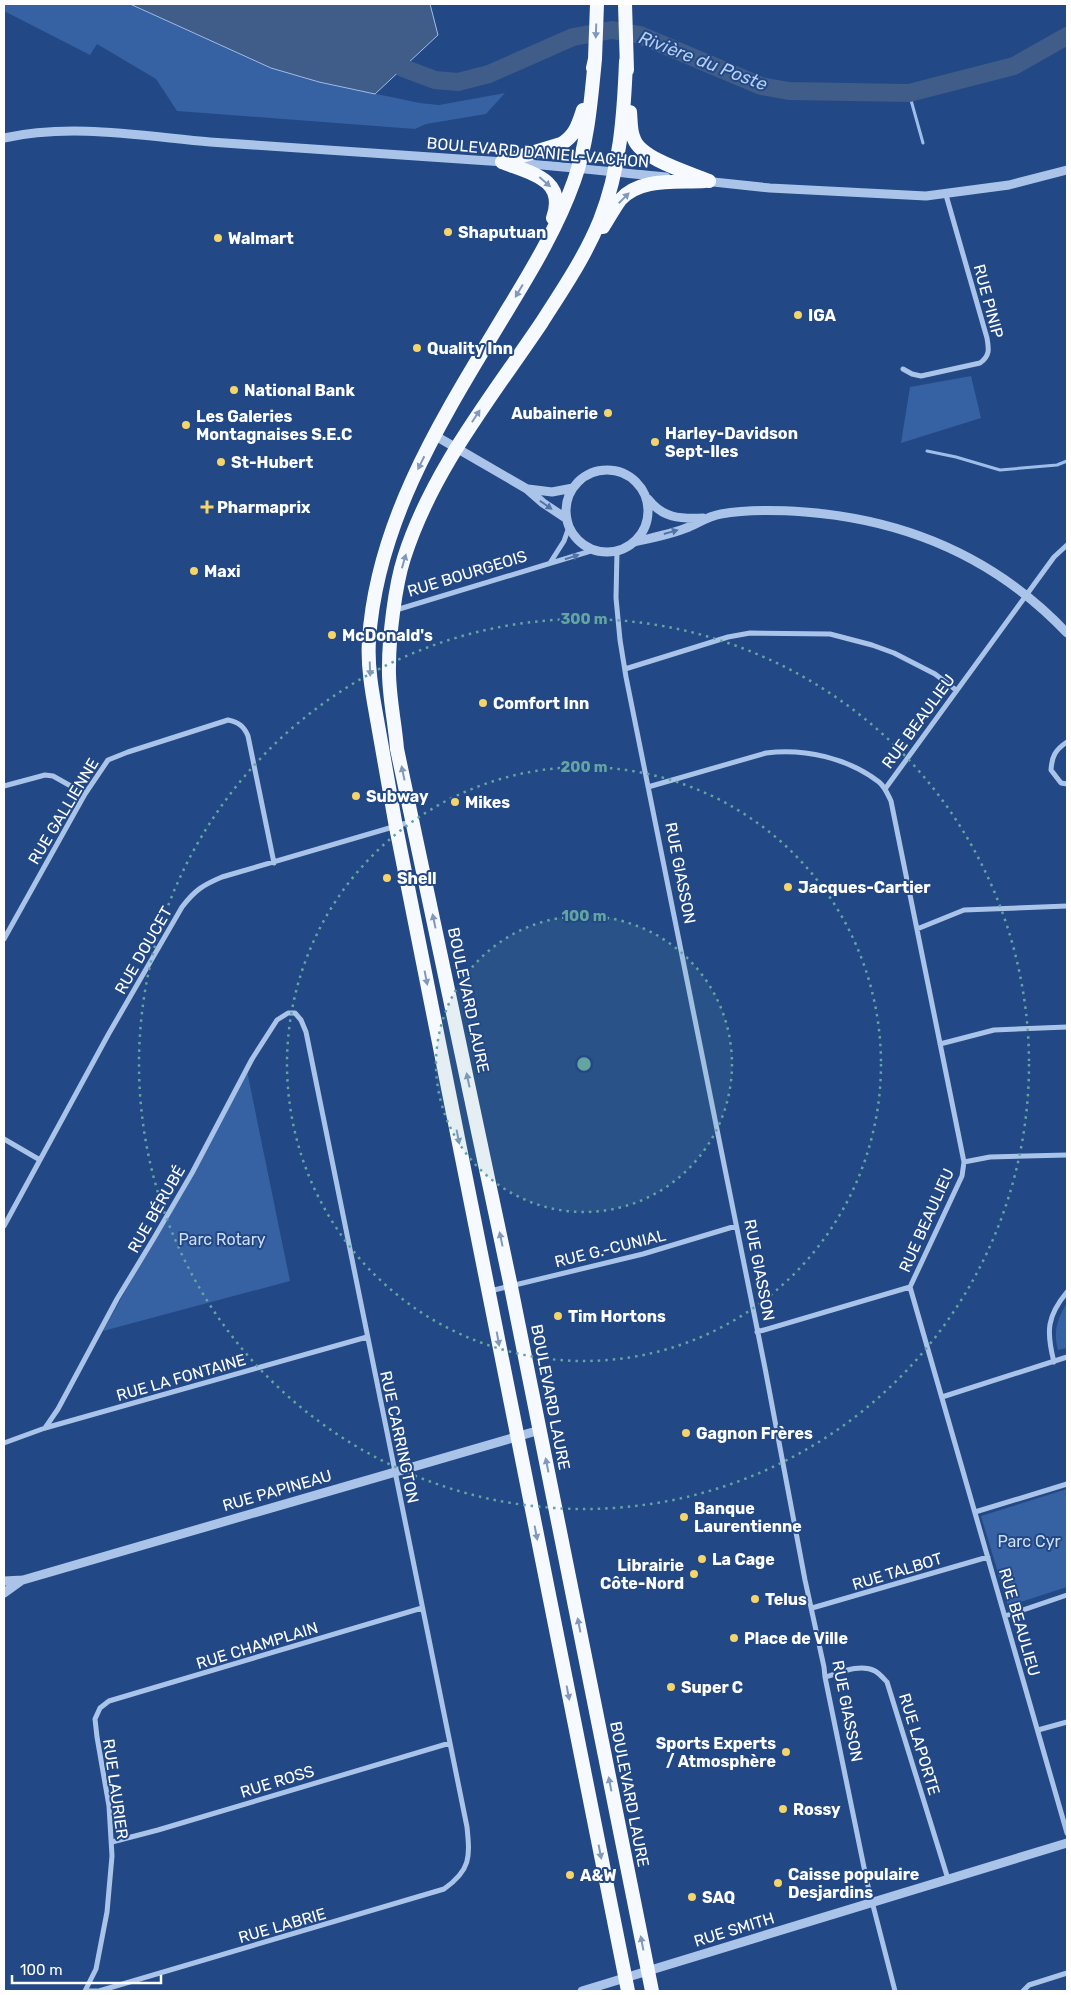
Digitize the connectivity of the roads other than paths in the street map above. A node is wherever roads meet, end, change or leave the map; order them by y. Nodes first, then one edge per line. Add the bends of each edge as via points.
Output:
1 (597, 4) edge
2 (625, 4) edge
3 (595, 59) junction
4 (626, 61) junction
5 (4, 138) edge
6 (502, 162) junction
7 (578, 169) junction
8 (1067, 170) edge
9 (614, 173) junction
10 (709, 181) junction
11 (946, 194) junction
12 (585, 252) junction
13 (538, 260) junction
14 (903, 369) dead end
15 (434, 436) junction
16 (455, 448) junction
17 (573, 488) junction
18 (527, 489) junction
19 (646, 496) junction
20 (706, 518) junction
21 (568, 523) junction
22 (634, 542) junction
23 (1067, 545) edge
24 (594, 550) junction
25 (617, 551) junction
26 (550, 564) junction
27 (1026, 594) junction
28 (394, 610) junction
29 (1067, 633) edge
30 (625, 669) junction
31 (956, 690) junction
32 (1067, 742) edge
33 (1067, 784) edge
34 (4, 786) edge
35 (648, 787) junction
36 (885, 789) junction
37 (85, 794) junction
38 (413, 821) junction
39 (396, 827) junction
40 (274, 863) junction
41 (1067, 906) edge
42 (917, 929) junction
43 (4, 939) edge
44 (295, 1013) joint
45 (1067, 1027) edge
46 (940, 1044) junction
47 (4, 1138) edge
48 (1067, 1155) edge
49 (40, 1160) junction
50 (964, 1162) junction
51 (4, 1226) edge
52 (736, 1226) junction
53 (511, 1286) junction
54 (910, 1287) junction
55 (490, 1291) junction
56 (1067, 1292) edge
57 (757, 1332) junction
58 (367, 1337) junction
59 (1067, 1357) edge
60 (1054, 1362) junction
61 (942, 1397) junction
62 (45, 1428) junction
63 (540, 1430) junction
64 (516, 1436) junction
65 (4, 1443) edge
66 (394, 1471) junction
67 (1067, 1484) edge
68 (975, 1512) junction
69 (988, 1557) junction
70 (4, 1580) edge
71 (23, 1580) junction
72 (4, 1593) edge
73 (1067, 1595) edge
74 (422, 1608) junction
75 (812, 1608) junction
76 (1005, 1616) junction
77 (825, 1677) junction
78 (100, 1708) joint
79 (1067, 1722) edge
80 (1038, 1730) junction
81 (450, 1743) junction
82 (1067, 1833) edge
83 (112, 1842) junction
84 (1067, 1843) edge
85 (463, 1868) joint
86 (948, 1879) junction
87 (873, 1902) junction
88 (648, 1971) junction
89 (1067, 1973) edge
90 (627, 1985) edge
91 (85, 1991) edge
92 (98, 1991) edge
93 (582, 1991) edge
94 (652, 1991) edge
95 (895, 1991) edge
96 (1023, 1991) edge

1 -> 3 highway
2 - 4 highway
3 - 6 highway via 578,127 569,140
3 - 7 highway via 591,107
4 - 9 highway, BOULEVARD LAURE via 624,106
4 - 10 highway via 631,131 638,147 649,156
5 - 6 street, BOULEVARD DANIEL-VACHON via 46,131 144,134 209,142
6 - 7 street, BOULEVARD DANIEL-VACHON
6 -> 13 highway via 542,178 556,196 555,212
7 - 9 street, BOULEVARD DANIEL-VACHON
7 - 13 highway
8 - 11 street, BOULEVARD DANIEL-VACHON via 1009,185
9 - 10 street, BOULEVARD DANIEL-VACHON
9 - 12 highway, BOULEVARD LAURE via 600,221
10 - 11 street, BOULEVARD DANIEL-VACHON via 770,188 926,196
12 -> 10 highway via 620,200 635,189 644,185
11 - 14 street, RUE PINIP via 987,338 988,353 980,363 921,376
16 -> 12 highway, BOULEVARD LAURE
13 -> 15 highway
15 - 16 street
15 -> 39 highway via 390,538 375,596 369,640 370,679
16 - 18 street
28 -> 16 highway, BOULEVARD LAURE via 403,559 428,497
17 - 18 street via 552,492
17 - 19 street via 592,473 618,471 630,476
17 - 21 street via 566,508
18 -> 21 street
19 - 20 street via 657,510 670,516
19 - 22 street via 647,521
22 -> 20 street via 688,527
20 - 27 street via 742,511 773,510 872,521 944,545 990,568
21 - 24 street via 575,537
21 - 26 street, RUE BOURGEOIS via 564,541
22 - 25 street
23 - 27 street, RUE BEAULIEU via 1054,556
24 - 25 street
26 -> 24 street, RUE BOURGEOIS
25 - 30 street, RUE GIASSON via 616,598
26 - 28 street, RUE BOURGEOIS
27 - 29 street
27 - 31 street, RUE BEAULIEU
38 -> 28 highway, BOULEVARD LAURE via 398,749 388,667
30 - 31 street via 750,633 830,634 894,654 936,674
30 - 35 street, RUE GIASSON
31 - 36 street, RUE BEAULIEU
32 - 33 street via 1057,748 1051,770 1055,778
34 - 37 street via 45,775 53,776
35 - 36 street via 766,753 785,751 828,757 850,765
35 - 52 street, RUE GIASSON
36 - 42 street, RUE BEAULIEU via 891,802
37 - 40 street, RUE GALLIENNE via 108,760 219,722 237,722 245,728 248,736
37 - 43 street, RUE GALLIENNE
38 - 39 street, RUE DOUCET
53 -> 38 highway, BOULEVARD LAURE
39 - 40 street, RUE DOUCET
39 -> 55 highway
40 - 49 street, RUE DOUCET via 222,877 199,887 182,906
41 - 42 street via 964,910
42 - 46 street, RUE BEAULIEU
44 - 58 street, RUE CARRINGTON via 306,1032
44 - 62 street, RUE BÉRUBÉ via 288,1013 277,1020 252,1058 192,1172
45 - 46 street via 994,1030
46 - 50 street, RUE BEAULIEU
47 - 49 street
48 - 50 street via 990,1157
49 - 51 street, RUE DOUCET
50 - 54 street, RUE BEAULIEU via 962,1176
52 - 53 street, RUE G.-CUNIAL via 643,1254
52 - 57 street, RUE GIASSON
53 - 55 street, RUE G.-CUNIAL
53 - 63 highway, BOULEVARD LAURE
54 - 57 street
54 - 61 street, RUE BEAULIEU
55 -> 64 highway
56 - 60 street via 1056,1304 1049,1323
57 - 75 street, RUE GIASSON
58 - 62 street, RUE LA FONTAINE
58 - 66 street, RUE CARRINGTON
59 - 60 street
60 - 61 street
61 - 68 street, RUE BEAULIEU
62 - 65 street, RUE LA FONTAINE
63 - 64 street, RUE PAPINEAU
88 -> 63 highway, BOULEVARD LAURE
64 - 66 street, RUE PAPINEAU
64 -> 90 highway
66 - 71 street, RUE PAPINEAU
66 - 74 street, RUE CARRINGTON
67 - 68 street
68 - 69 street, RUE BEAULIEU
69 - 75 street, RUE TALBOT
69 - 76 street, RUE BEAULIEU
70 - 71 street
71 - 72 street
73 - 76 street
74 - 78 street, RUE CHAMPLAIN via 109,1701
74 - 81 street, RUE CARRINGTON
75 - 77 street, RUE GIASSON
76 - 80 street, RUE BEAULIEU
77 - 86 street, RUE LAPORTE via 866,1669 875,1671 888,1682
77 - 87 street, RUE GIASSON
78 - 83 street, RUE LAURIER via 95,1719 96,1737
79 - 80 street
80 - 82 street, RUE BEAULIEU
81 - 83 street, RUE ROSS
81 - 85 street, RUE CARRINGTON via 467,1827 469,1858
83 - 91 street, RUE LAURIER via 103,1935 96,1969
84 - 86 street, RUE SMITH
85 - 92 street, RUE LABRIE via 456,1881 444,1889
86 - 87 street, RUE SMITH
87 - 88 street, RUE SMITH
87 - 95 street, RUE GIASSON
88 - 90 street, RUE SMITH
88 - 94 highway, BOULEVARD LAURE
89 - 96 street via 1029,1984
90 - 93 street, RUE SMITH
91 - 92 street, RUE LABRIE

